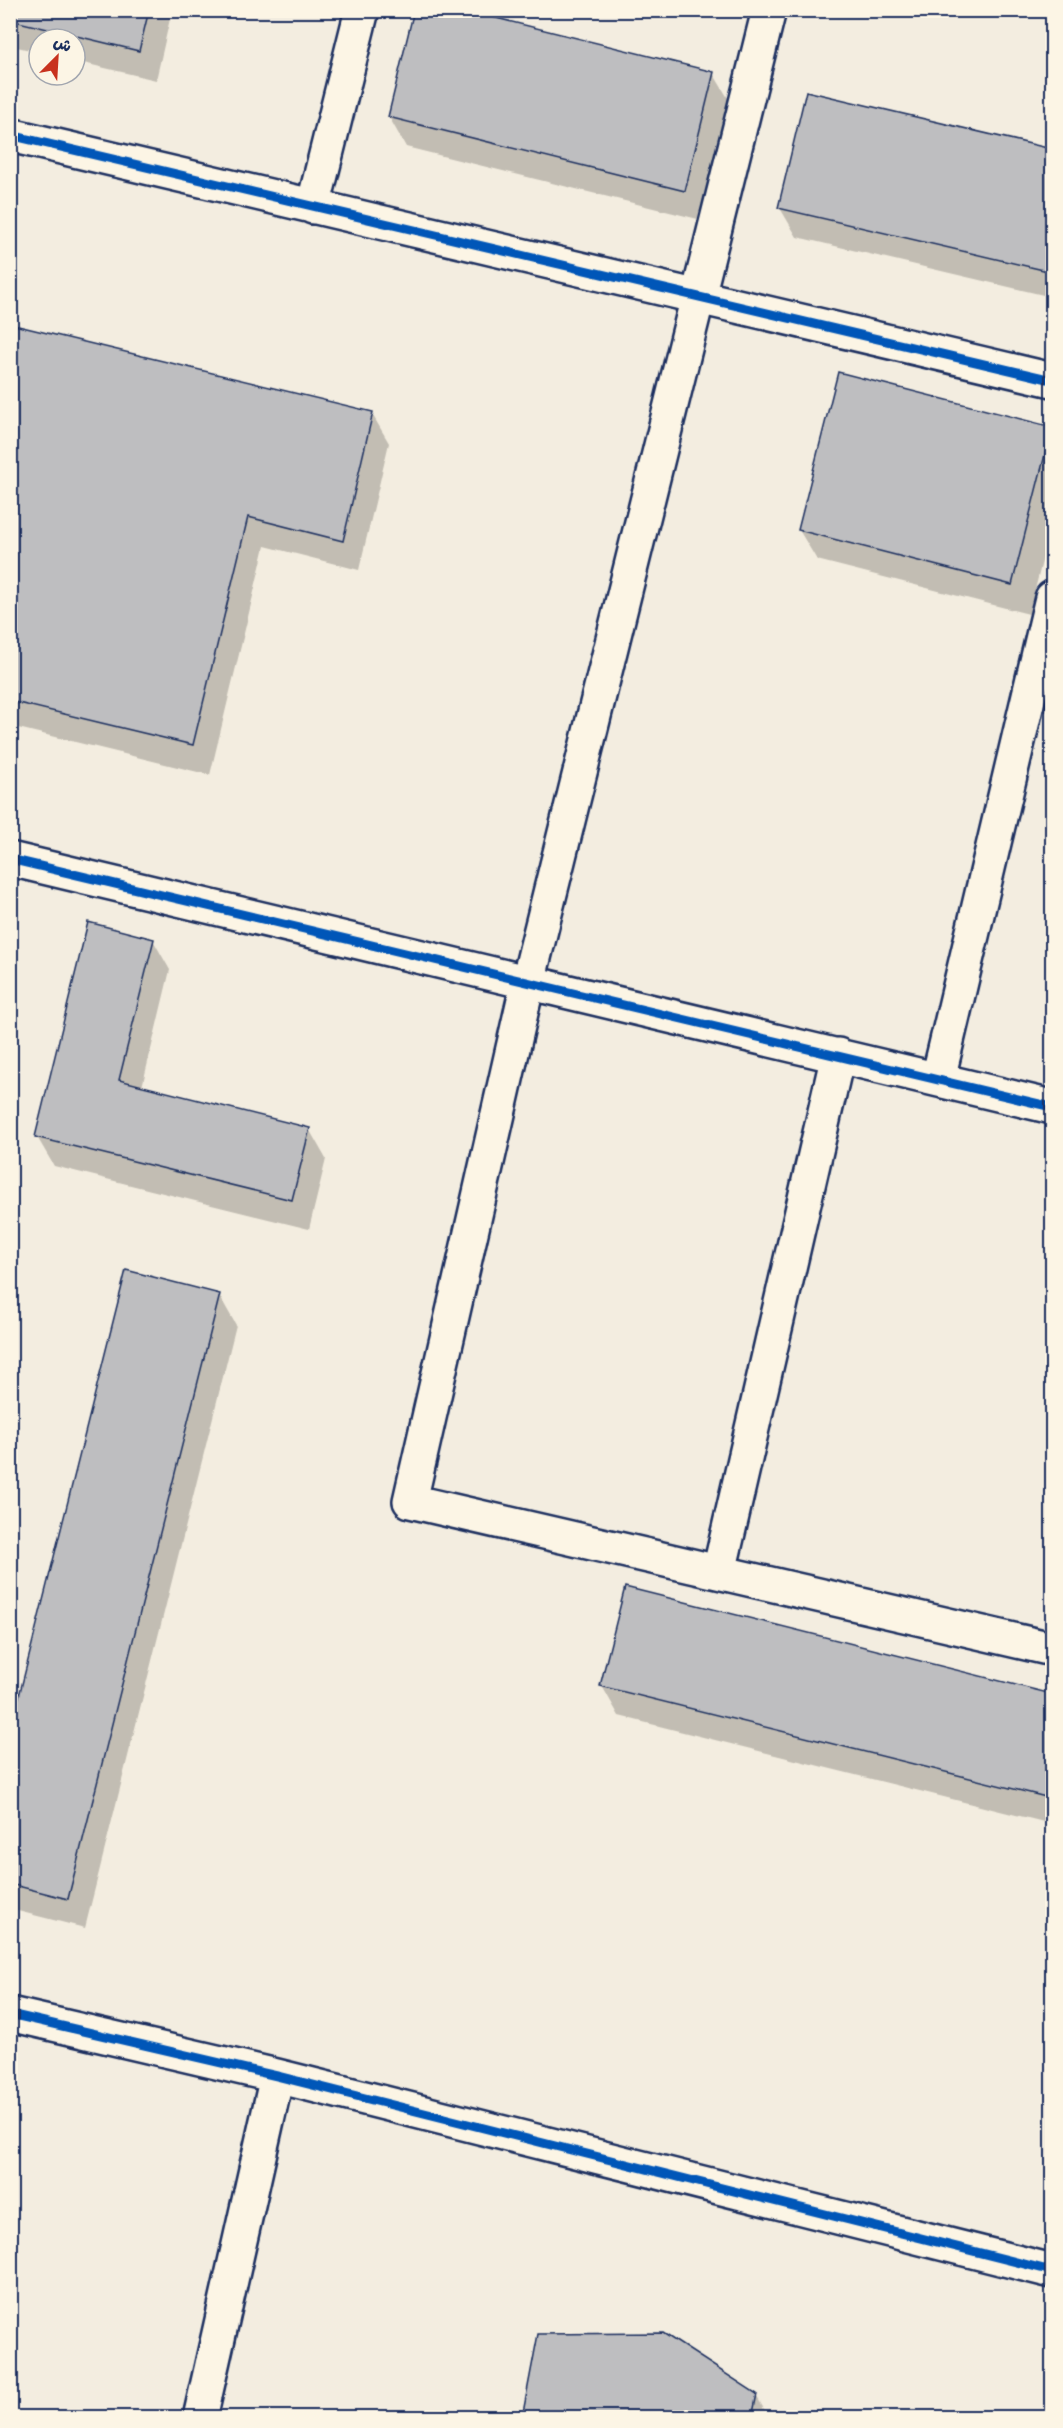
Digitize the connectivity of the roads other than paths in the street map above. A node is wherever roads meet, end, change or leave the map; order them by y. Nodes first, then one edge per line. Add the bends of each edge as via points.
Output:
1 (362, 10) edge
2 (769, 10) edge
3 (10, 135) edge
4 (313, 207) junction
5 (698, 299) junction
6 (1053, 380) edge
7 (1053, 598) edge
8 (10, 860) edge
9 (528, 982) junction
10 (838, 1055) junction
11 (938, 1079) junction
12 (1053, 1107) edge
13 (719, 1572) junction
14 (1053, 1649) edge
15 (10, 2014) edge
16 (277, 2076) junction
17 (1053, 2271) edge
18 (200, 2418) edge

1 - 4 street
2 - 5 street
3 - 4 street
4 - 5 street
5 - 6 street
5 - 9 street
7 - 11 street
8 - 9 street
9 - 10 street
9 - 13 street via 410,1501
10 - 11 street
10 - 13 street
11 - 12 street
13 - 14 street
15 - 16 street
16 - 17 street
16 - 18 street

